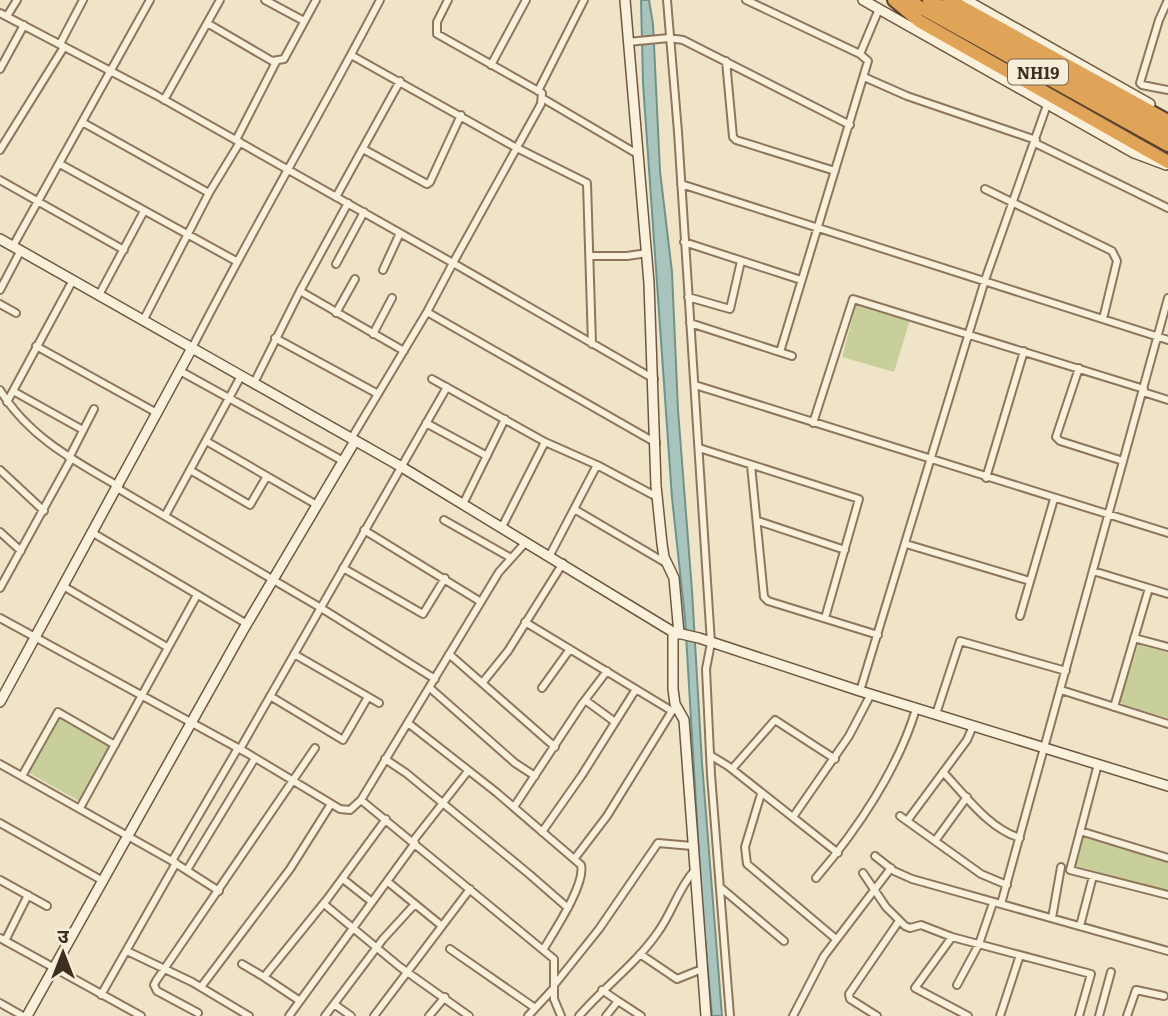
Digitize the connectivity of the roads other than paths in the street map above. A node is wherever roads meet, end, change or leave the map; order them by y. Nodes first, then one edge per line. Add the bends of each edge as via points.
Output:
1 (17, 0) edge
2 (83, 0) edge
3 (150, 0) edge
4 (220, 0) edge
5 (265, 0) edge
6 (316, 0) edge
7 (448, 0) edge
8 (526, 0) edge
9 (584, 0) edge
10 (625, 0) edge
11 (667, 0) edge
12 (746, 0) edge
13 (863, 0) edge
14 (894, 0) edge
15 (908, 0) edge
16 (929, 0) edge
17 (949, 0) edge
18 (965, 0) edge
19 (1168, 0) edge
20 (378, 1) edge
21 (879, 9) junction
22 (3, 15) edge
23 (1159, 20) junction
24 (304, 21) junction
25 (1168, 22) edge
26 (207, 23) junction
27 (24, 25) junction
28 (669, 38) junction
29 (628, 42) junction
30 (62, 46) junction
31 (860, 54) junction
32 (351, 55) junction
33 (726, 61) junction
34 (276, 62) junction
35 (491, 65) junction
36 (0, 69) edge
37 (112, 71) junction
38 (864, 77) junction
39 (401, 81) junction
40 (538, 90) junction
41 (1168, 90) edge
42 (542, 98) junction
43 (164, 100) junction
44 (1047, 105) junction
45 (1168, 114) edge
46 (461, 115) junction
47 (1168, 121) edge
48 (82, 122) junction
49 (850, 125) junction
50 (1168, 132) edge
51 (238, 141) junction
52 (1035, 141) junction
53 (1168, 145) edge
54 (515, 147) junction
55 (363, 149) junction
56 (0, 150) edge
57 (639, 155) junction
58 (60, 164) junction
59 (1168, 164) edge
60 (289, 170) junction
61 (835, 171) junction
62 (0, 180) edge
63 (681, 184) junction
64 (985, 189) dead end
65 (209, 194) junction
66 (336, 197) junction
67 (38, 202) junction
68 (1014, 202) junction
69 (348, 203) junction
70 (1168, 208) edge
71 (144, 211) junction
72 (364, 212) junction
73 (817, 227) junction
74 (401, 233) junction
75 (188, 235) junction
76 (0, 239) edge
77 (684, 242) junction
78 (17, 248) junction
79 (124, 250) junction
80 (647, 253) junction
81 (590, 256) junction
82 (236, 261) junction
83 (741, 261) junction
84 (453, 263) junction
85 (336, 264) dead end
86 (383, 270) dead end
87 (355, 279) dead end
88 (73, 280) junction
89 (801, 280) junction
90 (985, 280) junction
91 (0, 290) edge
92 (300, 292) junction
93 (99, 295) junction
94 (688, 297) junction
95 (392, 298) dead end
96 (1168, 298) edge
97 (0, 304) edge
98 (427, 312) junction
99 (16, 313) dead end
100 (337, 313) junction
101 (144, 319) junction
102 (1103, 319) junction
103 (690, 323) junction
104 (969, 333) junction
105 (373, 334) junction
106 (1158, 337) junction
107 (275, 338) junction
108 (1168, 340) edge
109 (592, 344) junction
110 (36, 346) junction
111 (192, 348) junction
112 (404, 351) junction
113 (1024, 351) junction
114 (780, 352) junction
115 (792, 356) dead end
116 (1079, 368) junction
117 (180, 371) junction
118 (242, 376) junction
119 (432, 379) dead end
120 (654, 379) junction
121 (254, 383) junction
122 (695, 385) junction
123 (447, 387) junction
124 (0, 390) edge
125 (1144, 390) junction
126 (13, 391) junction
127 (378, 394) junction
128 (229, 398) junction
129 (1168, 400) edge
130 (7, 402) junction
131 (94, 410) dead end
132 (157, 413) junction
133 (505, 419) junction
134 (426, 423) junction
135 (813, 423) junction
136 (83, 430) junction
137 (206, 440) junction
138 (353, 440) junction
139 (545, 442) junction
140 (656, 443) junction
141 (699, 448) junction
142 (487, 456) junction
143 (70, 458) junction
144 (343, 461) junction
145 (931, 461) junction
146 (1123, 461) junction
147 (597, 465) junction
148 (751, 465) junction
149 (400, 466) junction
150 (0, 470) edge
151 (190, 471) junction
152 (267, 476) junction
153 (986, 478) junction
154 (117, 487) junction
155 (657, 497) junction
156 (1054, 499) junction
157 (463, 504) junction
158 (317, 505) junction
159 (574, 509) junction
160 (44, 511) junction
161 (1108, 515) junction
162 (165, 516) junction
163 (444, 520) dead end
164 (758, 521) junction
165 (502, 527) junction
166 (364, 530) junction
167 (0, 533) edge
168 (93, 533) junction
169 (1168, 533) edge
170 (526, 542) junction
171 (906, 544) junction
172 (845, 550) junction
173 (21, 551) junction
174 (550, 555) junction
175 (511, 558) junction
176 (563, 563) junction
177 (668, 563) junction
178 (343, 568) junction
179 (1093, 571) junction
180 (3, 576) edge
181 (445, 578) junction
182 (273, 580) junction
183 (1030, 581) junction
184 (63, 586) junction
185 (0, 588) edge
186 (1149, 588) junction
187 (1168, 594) edge
188 (197, 595) junction
189 (481, 602) junction
190 (321, 608) junction
191 (1020, 616) dead end
192 (0, 618) edge
193 (825, 618) junction
194 (525, 622) junction
195 (247, 624) junction
196 (678, 634) junction
197 (878, 635) junction
198 (35, 637) junction
199 (1135, 638) junction
200 (711, 643) junction
201 (167, 647) junction
202 (1168, 647) edge
203 (570, 649) junction
204 (294, 654) junction
205 (449, 654) junction
206 (607, 671) junction
207 (1066, 671) junction
208 (435, 679) junction
209 (483, 682) junction
210 (4, 687) edge
211 (430, 688) junction
212 (542, 688) dead end
213 (636, 688) junction
214 (1061, 690) junction
215 (860, 691) junction
216 (871, 694) junction
217 (270, 696) junction
218 (142, 697) junction
219 (368, 697) junction
220 (584, 700) junction
221 (0, 702) edge
222 (379, 703) dead end
223 (1114, 707) junction
224 (675, 709) junction
225 (916, 709) junction
226 (936, 714) junction
227 (615, 722) junction
228 (408, 723) junction
229 (191, 724) junction
230 (1168, 724) edge
231 (973, 726) junction
232 (115, 745) junction
233 (555, 747) junction
234 (1045, 747) junction
235 (239, 748) junction
236 (315, 748) dead end
237 (710, 755) junction
238 (255, 758) junction
239 (385, 759) junction
240 (835, 759) junction
241 (0, 764) edge
242 (1098, 764) junction
243 (732, 769) junction
244 (468, 771) junction
245 (943, 772) junction
246 (22, 776) junction
247 (535, 776) junction
248 (293, 781) junction
249 (1168, 786) edge
250 (761, 794) junction
251 (967, 797) junction
252 (361, 800) junction
253 (443, 803) junction
254 (331, 804) junction
255 (514, 807) junction
256 (80, 808) junction
257 (793, 817) junction
258 (386, 820) junction
259 (0, 823) edge
260 (1080, 831) junction
261 (542, 832) junction
262 (128, 836) junction
263 (1020, 838) junction
264 (935, 841) junction
265 (414, 842) junction
266 (692, 846) junction
267 (838, 853) junction
268 (875, 856) dead end
269 (575, 858) junction
270 (1168, 858) edge
271 (174, 862) junction
272 (1061, 867) dead end
273 (891, 868) junction
274 (187, 870) junction
275 (694, 870) junction
276 (863, 873) dead end
277 (1093, 876) junction
278 (816, 878) dead end
279 (343, 879) junction
280 (0, 880) edge
281 (103, 881) junction
282 (388, 882) junction
283 (1007, 884) junction
284 (720, 887) junction
285 (470, 889) junction
286 (874, 890) junction
287 (219, 891) junction
288 (28, 895) junction
289 (1168, 895) edge
290 (372, 902) junction
291 (993, 903) junction
292 (324, 904) junction
293 (415, 904) junction
294 (1001, 904) junction
295 (47, 906) dead end
296 (568, 908) junction
297 (1052, 918) junction
298 (900, 921) junction
299 (442, 926) junction
300 (1080, 926) junction
301 (354, 928) junction
302 (952, 937) junction
303 (836, 939) junction
304 (2, 940) edge
305 (784, 941) dead end
306 (979, 944) junction
307 (377, 946) junction
308 (450, 949) dead end
309 (543, 950) junction
310 (127, 951) junction
311 (1168, 951) edge
312 (640, 954) junction
313 (1020, 955) junction
314 (242, 964) dead end
315 (702, 968) junction
316 (53, 969) junction
317 (164, 969) junction
318 (408, 972) junction
319 (1111, 972) dead end
320 (264, 977) junction
321 (957, 985) dead end
322 (554, 987) junction
323 (201, 988) junction
324 (602, 990) junction
325 (101, 995) junction
326 (1164, 996) dead end
327 (445, 997) junction
328 (300, 1001) junction
329 (618, 1001) junction
330 (0, 1003) edge
331 (334, 1004) junction
332 (535, 1008) junction
333 (198, 1013) dead end
334 (558, 1015) edge
335 (25, 1016) edge
336 (141, 1016) edge
337 (249, 1016) edge
338 (289, 1016) edge
339 (325, 1016) edge
340 (351, 1016) edge
341 (374, 1016) edge
342 (429, 1016) edge
343 (469, 1016) edge
344 (528, 1016) edge
345 (579, 1016) edge
346 (606, 1016) edge
347 (641, 1016) edge
348 (706, 1016) edge
349 (730, 1016) edge
350 (793, 1016) edge
351 (877, 1016) edge
352 (968, 1016) edge
353 (1001, 1016) edge
354 (1079, 1016) edge
355 (1099, 1016) edge
356 (1127, 1016) edge

1 - 22 street
2 - 30 street
3 - 37 street
4 - 26 street
5 - 24 street
6 - 24 street
7 - 35 street via 436,34
8 - 35 street
9 - 40 street
10 - 29 street
11 - 28 street
12 - 31 street
13 - 21 street
14 - 59 highway via 919,21
15 - 53 highway, NH19
16 - 50 highway, NH19
17 - 47 highway
18 - 45 street
19 - 23 street
20 - 32 street
21 - 31 street
21 - 44 street
22 - 27 street
23 - 25 street
23 - 41 street via 1140,83
24 - 34 street via 284,59
26 - 34 street
26 - 43 street
27 - 30 street
27 - 36 street
28 - 29 street
28 - 33 street
28 - 63 street
29 - 57 street
30 - 37 street
30 - 56 street
31 - 38 street via 868,61
32 - 39 street
32 - 60 street
33 - 49 street
33 - 61 street via 733,137
34 - 51 street
35 - 40 street
37 - 43 street
37 - 48 street
38 - 49 street
38 - 52 street
39 - 46 street
39 - 55 street
40 - 42 street
42 - 54 street
42 - 57 street
43 - 51 street
44 - 52 street
44 - 59 street via 1134,153
46 - 54 street
46 - 55 street via 427,184
48 - 58 street
48 - 65 street
49 - 61 street
51 - 60 street
51 - 65 street
52 - 68 street
52 - 70 street
54 - 81 street via 587,183
54 - 84 street
55 - 66 street
57 - 80 street
58 - 67 street
58 - 71 street
60 - 66 street
60 - 82 street
61 - 73 street
62 - 67 street
63 - 73 street
63 - 77 street
64 - 68 street
65 - 75 street
66 - 69 street
67 - 78 street
67 - 79 street
68 - 90 street
68 - 102 street via 1116,255
69 - 72 street
69 - 92 street
71 - 75 street
71 - 79 street
72 - 74 street
72 - 85 street
73 - 89 street
73 - 90 street
74 - 84 street
74 - 86 street
75 - 82 street
75 - 101 street
76 - 78 street
77 - 83 street
77 - 94 street
78 - 88 street
78 - 91 street
79 - 93 street
80 - 81 street
80 - 120 street
81 - 109 street
82 - 111 street
83 - 89 street
83 - 94 street via 730,309
84 - 98 street
84 - 109 street
87 - 100 street
88 - 93 street
88 - 110 street
89 - 114 street
90 - 102 street
90 - 104 street
92 - 100 street
92 - 107 street
93 - 101 street
94 - 103 street
95 - 105 street
96 - 106 street
97 - 99 street
98 - 112 street
98 - 140 street
100 - 105 street
101 - 111 street
102 - 106 street
103 - 114 street
103 - 122 street
104 - 113 street
104 - 135 street via 853,299
104 - 145 street
105 - 112 street
106 - 108 street
106 - 125 street
107 - 121 street
107 - 127 street
109 - 120 street
110 - 126 street
110 - 132 street
111 - 117 street
111 - 118 street
112 - 127 street
113 - 116 street
113 - 153 street
114 - 115 street
116 - 125 street
116 - 146 street via 1056,438
117 - 128 street
117 - 132 street
118 - 121 street
118 - 128 street
119 - 123 street
120 - 140 street
121 - 138 street
122 - 135 street
122 - 141 street
123 - 133 street
123 - 134 street
124 - 130 street
125 - 129 street
125 - 146 street
126 - 130 street
126 - 136 street
127 - 138 street
128 - 137 street
128 - 144 street
130 - 143 street via 27,425
131 - 136 street
132 - 154 street
133 - 139 street
133 - 142 street
134 - 142 street
134 - 149 street
135 - 145 street
136 - 143 street
137 - 151 street
137 - 152 street
138 - 144 street
138 - 149 street
139 - 147 street
139 - 165 street
140 - 155 street
141 - 148 street
141 - 200 street
142 - 157 street
143 - 154 street
143 - 160 street
144 - 158 street
145 - 153 street
145 - 171 street
146 - 161 street
147 - 155 street
147 - 159 street
148 - 164 street
148 - 172 street via 859,499
149 - 157 street
149 - 166 street
150 - 160 street
151 - 152 street via 250,505
151 - 162 street
152 - 158 street
153 - 156 street
154 - 162 street
154 - 168 street
155 - 177 street
156 - 161 street
156 - 183 street
157 - 165 street
158 - 182 street
159 - 174 street
159 - 177 street
160 - 173 street
161 - 169 street
161 - 179 street
162 - 182 street
163 - 175 street
164 - 172 street
164 - 193 street via 764,597
165 - 170 street
166 - 178 street
166 - 181 street
167 - 173 street
168 - 184 street
168 - 188 street
170 - 174 street
170 - 175 street
171 - 183 street
171 - 197 street
172 - 193 street
173 - 180 street
174 - 176 street
175 - 189 street
176 - 194 street
176 - 196 street
177 - 196 street via 674,578
178 - 181 street via 423,614
178 - 190 street
179 - 186 street
179 - 207 street
180 - 185 street
181 - 189 street
182 - 190 street
182 - 195 street
183 - 191 street
184 - 198 street
184 - 201 street
186 - 187 street
186 - 199 street
188 - 195 street
188 - 201 street
189 - 205 street
190 - 204 street
190 - 208 street
192 - 198 street
193 - 197 street
194 - 203 street
194 - 209 street
195 - 229 street
196 - 200 street
196 - 224 street
197 - 215 street
198 - 210 street
198 - 218 street
199 - 202 street
199 - 223 street
200 - 215 street
200 - 237 street via 706,669
201 - 218 street
203 - 206 street
203 - 212 street
204 - 217 street
204 - 219 street
205 - 208 street
205 - 209 street
206 - 213 street
206 - 220 street
207 - 214 street
207 - 226 street via 960,641
208 - 211 street
209 - 233 street
210 - 221 street
211 - 228 street
211 - 247 street
213 - 224 street
213 - 227 street
214 - 223 street
214 - 234 street
215 - 216 street
216 - 225 street
216 - 240 street
217 - 219 street via 343,740
217 - 235 street
218 - 229 street
218 - 232 street
219 - 222 street
220 - 227 street
220 - 233 street
223 - 230 street
224 - 266 street via 684,720
224 - 269 street
225 - 226 street
225 - 267 street via 894,762
226 - 231 street
227 - 261 street
228 - 239 street
228 - 244 street
229 - 235 street
229 - 262 street
231 - 234 street
231 - 245 street
232 - 246 street via 58,712
232 - 256 street
233 - 247 street
234 - 242 street
234 - 263 street
235 - 238 street
235 - 271 street
236 - 248 street
237 - 243 street
237 - 284 street
238 - 248 street
238 - 274 street
239 - 252 street
239 - 253 street
240 - 243 street via 775,720
240 - 257 street
241 - 246 street
242 - 249 street
242 - 260 street
243 - 250 street
244 - 253 street
244 - 255 street
245 - 251 street
245 - 264 street via 904,819
246 - 256 street
247 - 255 street
248 - 254 street
248 - 287 street
250 - 257 street
250 - 303 street via 745,847 747,864
251 - 263 street via 1005,832
251 - 264 street
252 - 254 street via 350,810
252 - 258 street
253 - 265 street
253 - 296 street
254 - 323 street via 290,869
255 - 261 street
256 - 262 street
257 - 267 street
258 - 265 street
258 - 279 street
259 - 281 street
260 - 270 street
260 - 277 street via 1070,870
261 - 269 street
262 - 271 street
262 - 281 street
263 - 283 street
264 - 283 street via 981,874
265 - 282 street
265 - 285 street
266 - 275 street
266 - 322 street via 659,843
267 - 278 street
268 - 273 street
269 - 296 street via 583,871
271 - 274 street
271 - 310 street
272 - 297 street
273 - 286 street
273 - 291 street via 912,879
274 - 287 street
275 - 312 street via 658,933
275 - 315 street
276 - 286 street
277 - 289 street
277 - 300 street
279 - 290 street
279 - 292 street
280 - 288 street
281 - 316 street
282 - 290 street
282 - 293 street
283 - 294 street
284 - 305 street
284 - 349 street
285 - 299 street
285 - 309 street
286 - 298 street
286 - 303 street
287 - 317 street
288 - 295 street
288 - 304 street
290 - 301 street
291 - 294 street
291 - 306 street
292 - 301 street
292 - 320 street
293 - 299 street
293 - 307 street
294 - 297 street
296 - 309 street
297 - 300 street
298 - 302 street via 910,928 921,925
298 - 351 street via 849,993 850,999
299 - 318 street
300 - 311 street
301 - 307 street
301 - 328 street
302 - 306 street
302 - 352 street via 915,988
303 - 350 street
304 - 316 street
306 - 313 street
306 - 321 street
307 - 318 street
307 - 331 street
308 - 332 street
309 - 322 street via 556,961
310 - 317 street
310 - 325 street
312 - 315 street via 677,979
312 - 324 street
313 - 353 street
313 - 354 street via 1091,974
314 - 320 street
315 - 348 street
316 - 325 street
316 - 335 street
317 - 323 street
317 - 333 street via 155,988
318 - 327 street
318 - 341 street
319 - 355 street
320 - 328 street
322 - 332 street
322 - 334 street
323 - 337 street
324 - 329 street
324 - 345 street
325 - 336 street
326 - 356 street via 1136,990
327 - 342 street
327 - 343 street
328 - 338 street
329 - 346 street
329 - 347 street
330 - 335 street
331 - 339 street
331 - 340 street
332 - 344 street

